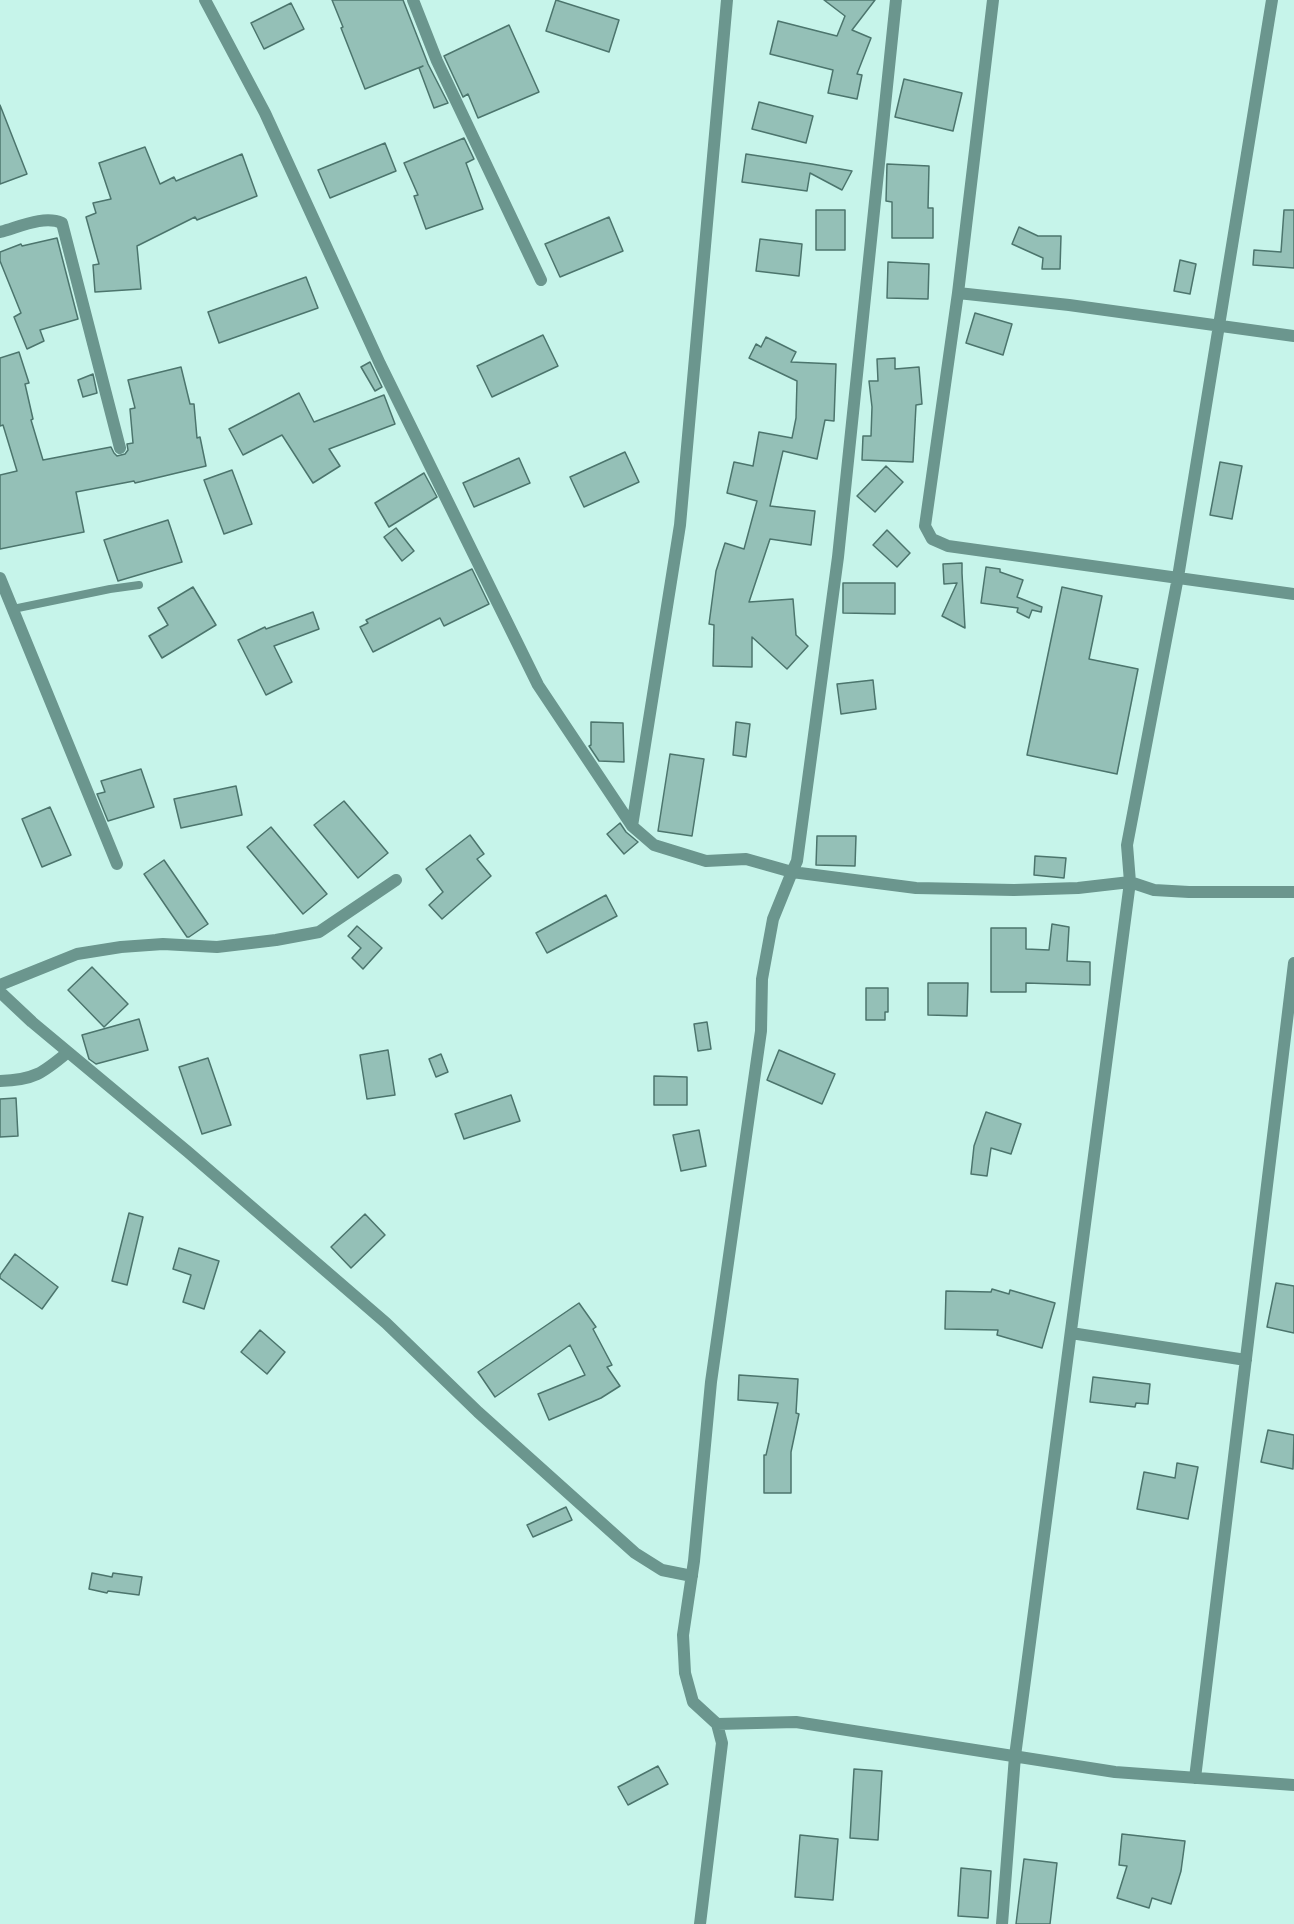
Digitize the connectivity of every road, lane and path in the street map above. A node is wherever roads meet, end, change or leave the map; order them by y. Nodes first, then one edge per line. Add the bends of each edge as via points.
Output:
1 (205, 0) edge
2 (413, 0) edge
3 (727, 0) edge
4 (896, 0) edge
5 (993, 0) edge
6 (1272, 0) edge
7 (0, 232) edge
8 (541, 280) dead end
9 (958, 293) junction
10 (1219, 327) junction
11 (1294, 336) edge
12 (120, 448) dead end
13 (1179, 577) junction
14 (0, 578) edge
15 (139, 585) dead end
16 (1294, 594) edge
17 (13, 609) junction
18 (632, 826) junction
19 (117, 864) dead end
20 (792, 872) junction
21 (396, 880) dead end
22 (1130, 882) junction
23 (1294, 892) edge
24 (1294, 963) edge
25 (0, 985) edge
26 (0, 992) edge
27 (68, 1052) junction
28 (0, 1081) edge
29 (1071, 1333) junction
30 (1246, 1360) junction
31 (692, 1576) junction
32 (717, 1724) junction
33 (1015, 1756) junction
34 (1195, 1778) junction
35 (1294, 1785) edge
36 (700, 1924) edge
37 (1002, 1924) edge

1 - 18 street via 265,113 380,364 538,685
2 - 8 street via 437,62
3 - 18 street via 680,525
4 - 20 street via 838,557 797,861
5 - 9 street
6 - 10 street
7 - 12 street via 46,220 62,223
9 - 10 street
9 - 13 street via 925,526 932,539 948,546
10 - 11 street
10 - 13 street
13 - 16 street
13 - 22 street via 1127,845
14 - 17 street
15 - 17 lane
17 - 19 street
18 - 20 street via 654,845 706,861 746,859
20 - 22 street via 916,888 1024,890
20 - 31 street via 773,919 762,979 762,1031 711,1382
21 - 25 street via 319,932 217,946 163,944 77,954
22 - 23 street via 1165,891
22 - 29 street
24 - 30 street
26 - 27 street
27 - 28 street via 44,1072
27 - 31 street via 386,1323 635,1553 662,1569
29 - 30 street
29 - 33 street
30 - 34 street
31 - 32 street via 683,1635 685,1673 693,1702
32 - 33 street via 796,1722
32 - 36 street via 722,1743
33 - 34 street via 1115,1772
33 - 37 street
34 - 35 street

